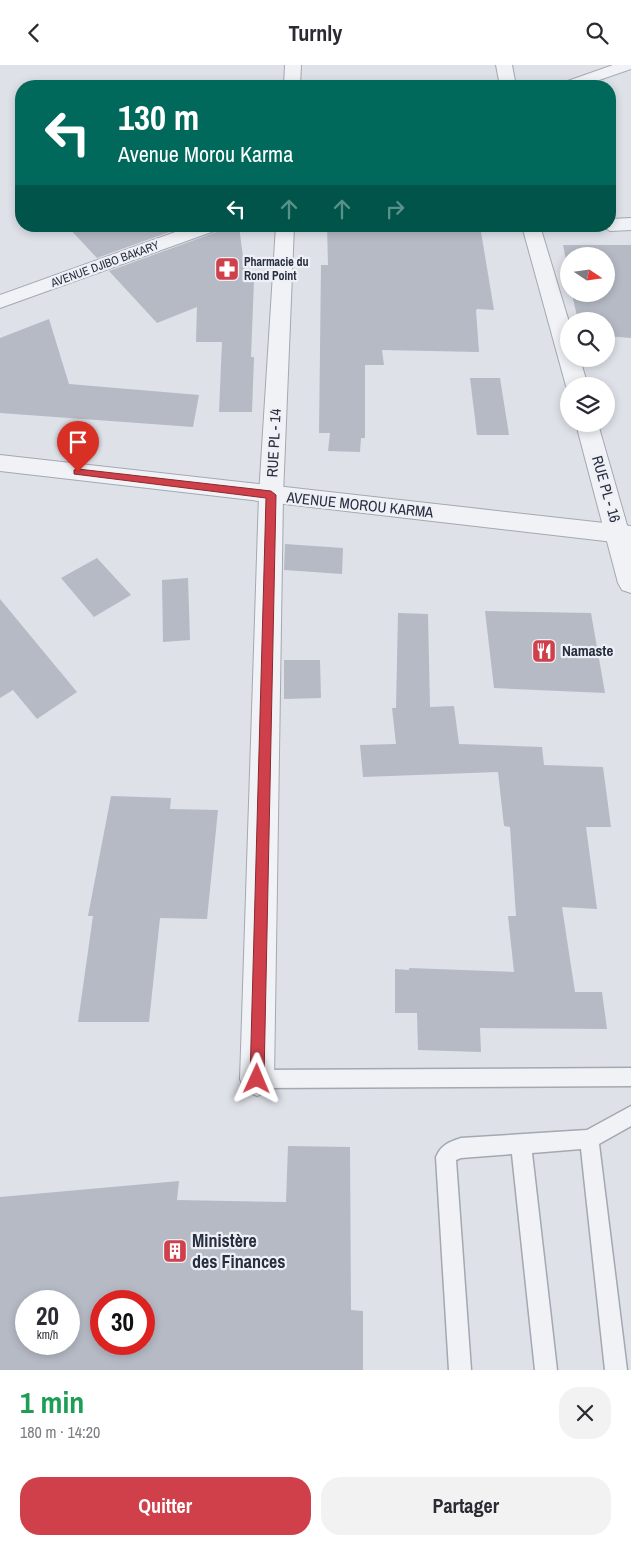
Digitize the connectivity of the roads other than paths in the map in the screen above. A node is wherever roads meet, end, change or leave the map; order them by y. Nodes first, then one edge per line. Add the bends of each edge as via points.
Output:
1 (293, 65) edge
2 (504, 65) edge
3 (628, 65) edge
4 (292, 80) edge
5 (507, 80) edge
6 (585, 80) edge
7 (631, 224) edge
8 (616, 225) edge
9 (193, 232) edge
10 (285, 232) edge
11 (533, 232) edge
12 (0, 302) edge
13 (574, 377) edge
14 (590, 432) edge
15 (0, 463) edge
16 (271, 495) junction
17 (625, 534) edge
18 (631, 583) edge
19 (631, 1077) edge
20 (257, 1079) joint
21 (631, 1116) edge
22 (590, 1139) junction
23 (521, 1144) junction
24 (460, 1370) edge
25 (546, 1370) edge
26 (616, 1370) edge

1 - 4 street
2 - 5 street
3 - 6 street
7 - 8 street
9 - 12 street, AVENUE DJIBO BAKARY
10 - 16 street, RUE PL - 14
11 - 13 street
14 - 17 street, RUE PL - 16
15 - 16 street, AVENUE MOROU KARMA
16 - 17 street, AVENUE MOROU KARMA
16 - 20 street, RUE PL - 14
17 - 18 street, RUE PL - 16
19 - 20 lane
21 - 22 lane
22 - 23 lane
22 - 26 lane
23 - 24 lane via 461,1148 451,1151 446,1157
23 - 25 lane

